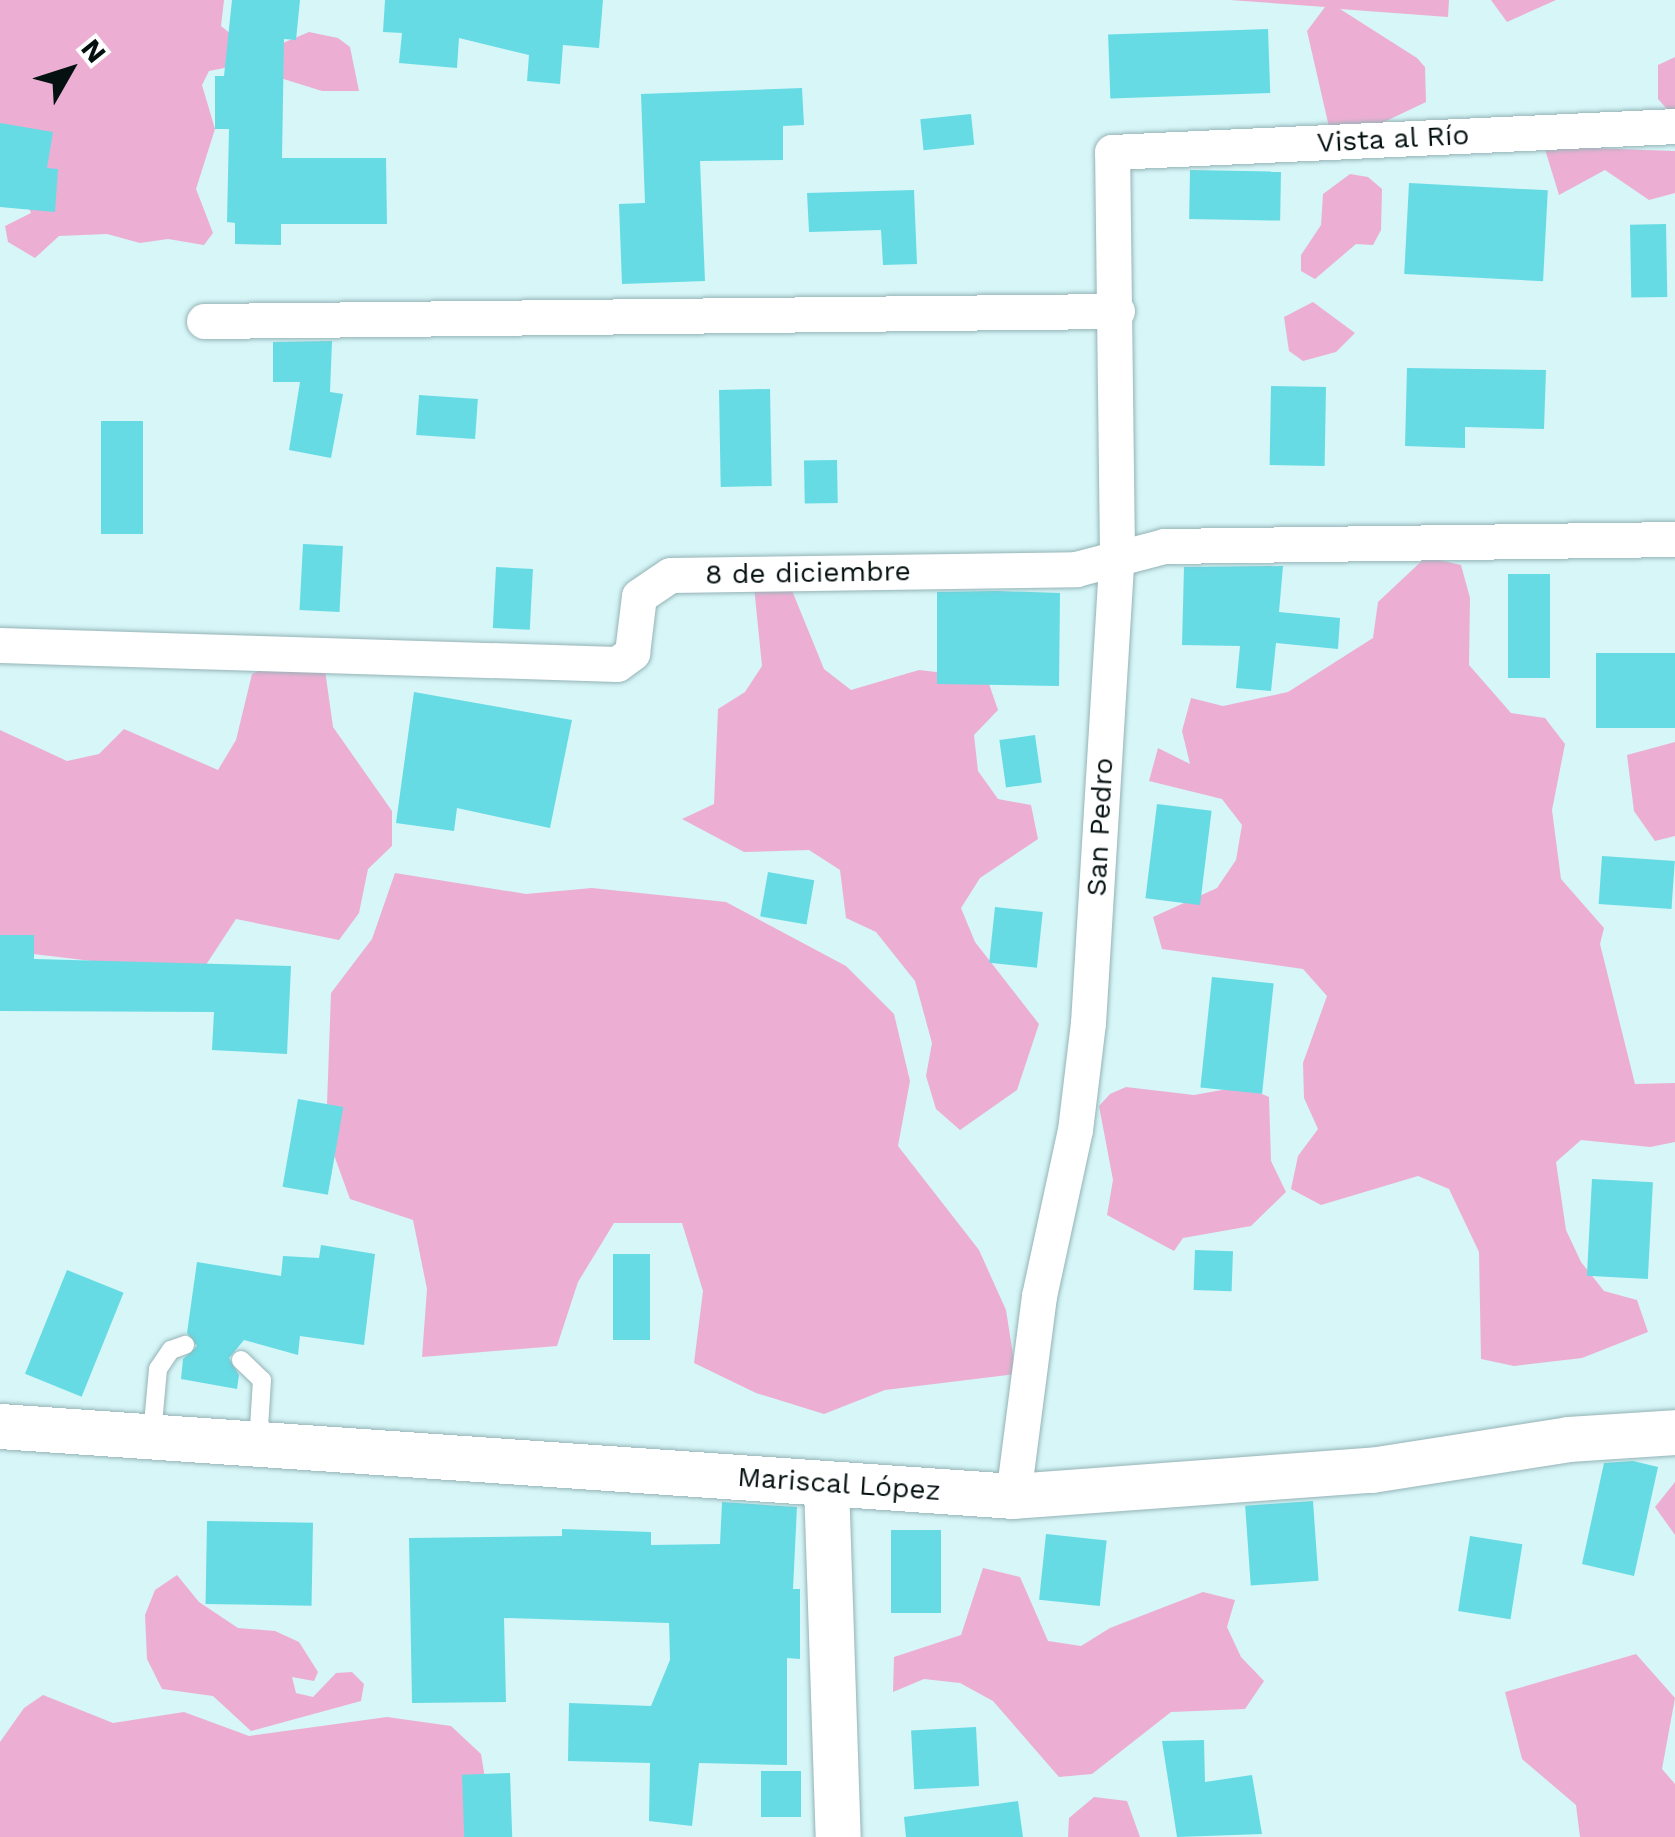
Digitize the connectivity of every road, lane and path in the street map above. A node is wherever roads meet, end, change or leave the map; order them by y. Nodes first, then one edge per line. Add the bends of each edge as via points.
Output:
1 (1675, 126) edge
2 (1112, 152) joint
3 (1117, 311) junction
4 (204, 321) dead end
5 (1675, 539) edge
6 (1117, 554) junction
7 (0, 645) edge
8 (185, 1345) dead end
9 (242, 1360) dead end
10 (0, 1426) edge
11 (1675, 1432) edge
12 (152, 1437) junction
13 (258, 1444) junction
14 (826, 1484) junction
15 (1013, 1496) junction
16 (838, 1837) edge

1 - 2 street, Vista al Río
2 - 3 street, San Pedro
3 - 4 street
3 - 6 street, San Pedro
5 - 6 street, 8 de diciembre via 1164,546
6 - 7 street, 8 de diciembre via 1076,569 670,574 639,596 632,653 616,664
6 - 15 street, San Pedro via 1088,1024 1075,1130 1039,1296
8 - 12 lane via 171,1350 158,1369
9 - 13 lane via 262,1380
10 - 12 street, Mariscal López
11 - 15 street, Mariscal López via 1568,1439 1370,1470
12 - 13 street, Mariscal López
13 - 14 street, Mariscal López
14 - 15 street, Mariscal López
14 - 16 street

